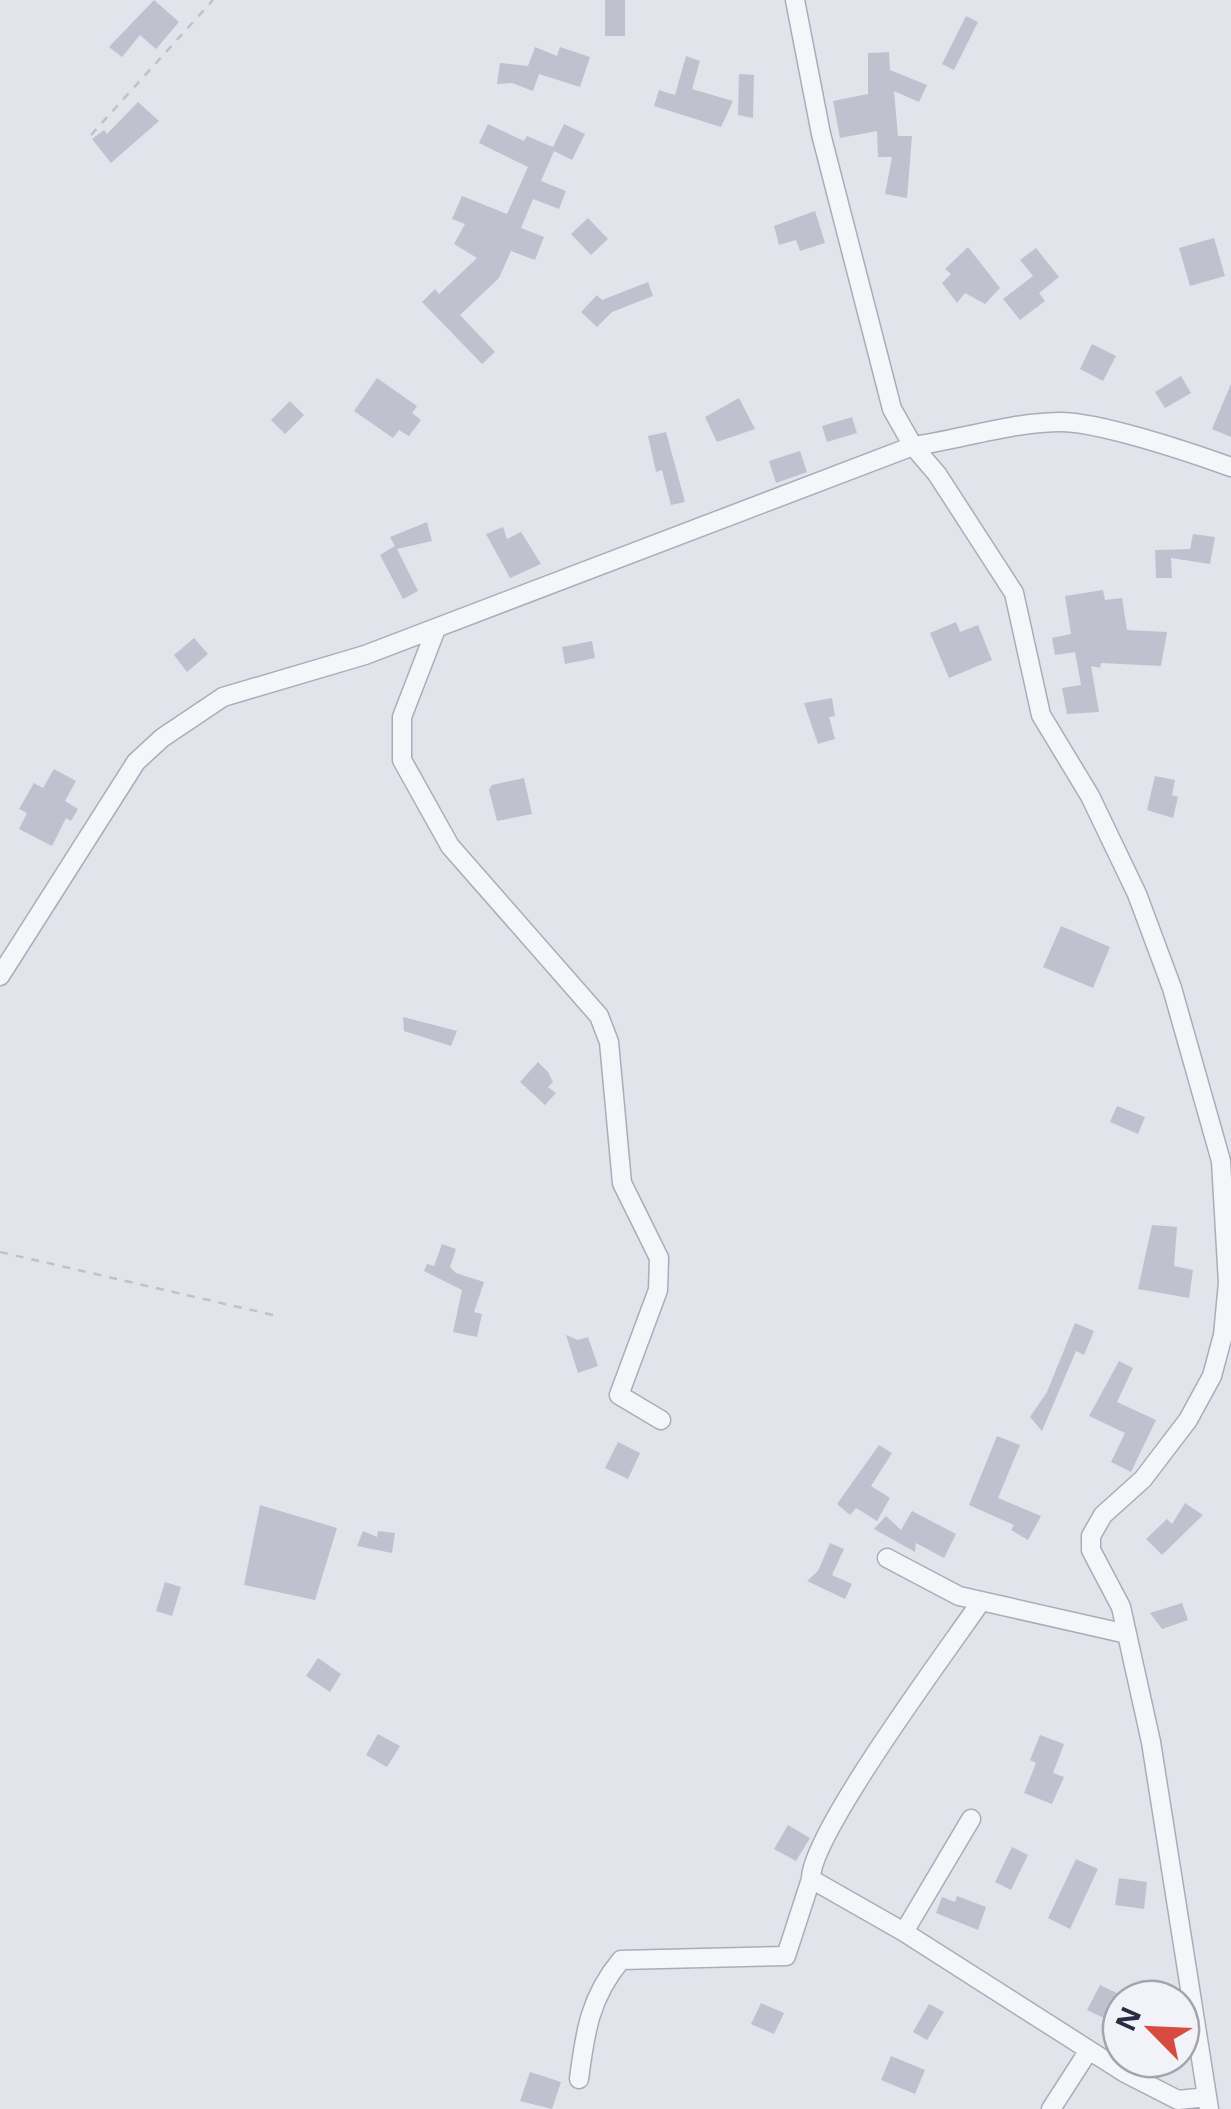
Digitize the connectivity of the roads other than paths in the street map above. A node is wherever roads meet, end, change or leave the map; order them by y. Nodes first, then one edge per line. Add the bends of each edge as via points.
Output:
1 (794, 0) edge
2 (913, 446) junction
3 (1231, 467) edge
4 (436, 629) junction
5 (0, 976) edge
6 (661, 1420) dead end
7 (887, 1558) dead end
8 (980, 1602) junction
9 (1127, 1634) junction
10 (971, 1818) dead end
11 (812, 1880) junction
12 (904, 1932) junction
13 (1089, 2050) junction
14 (579, 2079) dead end
15 (1208, 2103) edge
16 (1051, 2109) edge

1 - 2 street via 820,134 892,409
2 - 3 street via 1062,421
2 - 4 street
2 - 9 street via 1014,593 1042,715 1136,894 1172,988 1221,1161 1228,1283 1212,1376 1188,1420 1091,1536
4 - 5 street via 223,697 162,738 136,762
4 - 6 street via 402,716 402,760 450,846 600,1016 609,1042 622,1183 659,1258 658,1290 619,1394
7 - 8 street
8 - 9 street
8 - 11 street via 833,1821 811,1866
9 - 15 street via 1151,1742
10 - 12 street
11 - 12 street
11 - 14 street via 786,1956 621,1960 587,2016
12 - 13 street
13 - 15 street via 1178,2100
13 - 16 street

